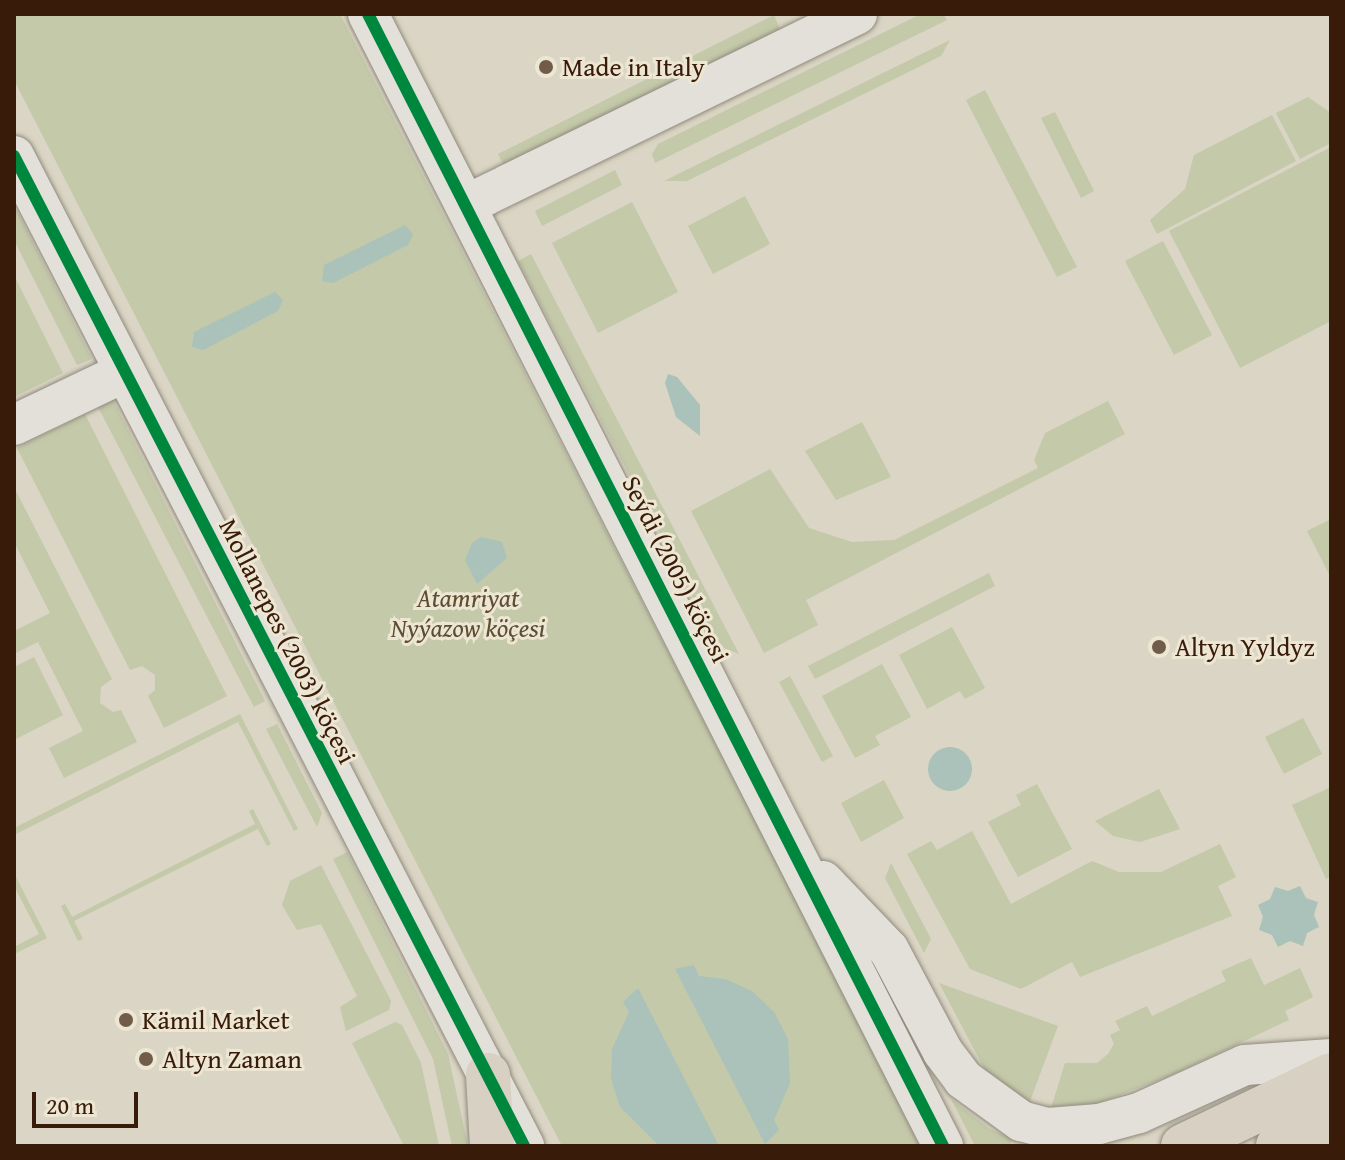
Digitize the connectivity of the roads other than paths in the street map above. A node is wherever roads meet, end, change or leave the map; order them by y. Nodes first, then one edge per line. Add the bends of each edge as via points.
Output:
1 (368, 14) edge
2 (857, 14) edge
3 (810, 24) edge
4 (14, 156) edge
5 (466, 205) junction
6 (125, 372) junction
7 (14, 425) edge
8 (794, 850) junction
9 (1331, 1059) edge
10 (488, 1075) junction
11 (1331, 1075) edge
12 (1331, 1121) edge
13 (492, 1146) edge
14 (524, 1146) edge
15 (943, 1146) edge
16 (1183, 1146) edge
17 (1278, 1146) edge

1 - 5 street, Seýdi (2005) köçesi
2 - 3 street
3 - 5 street
4 - 6 street, Mollanepes (2003) köçesi
5 - 8 street, Seýdi (2005) köçesi
6 - 7 street
6 - 10 street, Mollanepes (2003) köçesi
8 - 9 street via 889,950 963,1079 1021,1121 1048,1128 1099,1124 1139,1113 1245,1065
8 - 15 street, Seýdi (2005) köçesi
10 - 13 main road
10 - 14 street, Mollanepes (2003) köçesi
11 - 16 main road
12 - 17 main road

